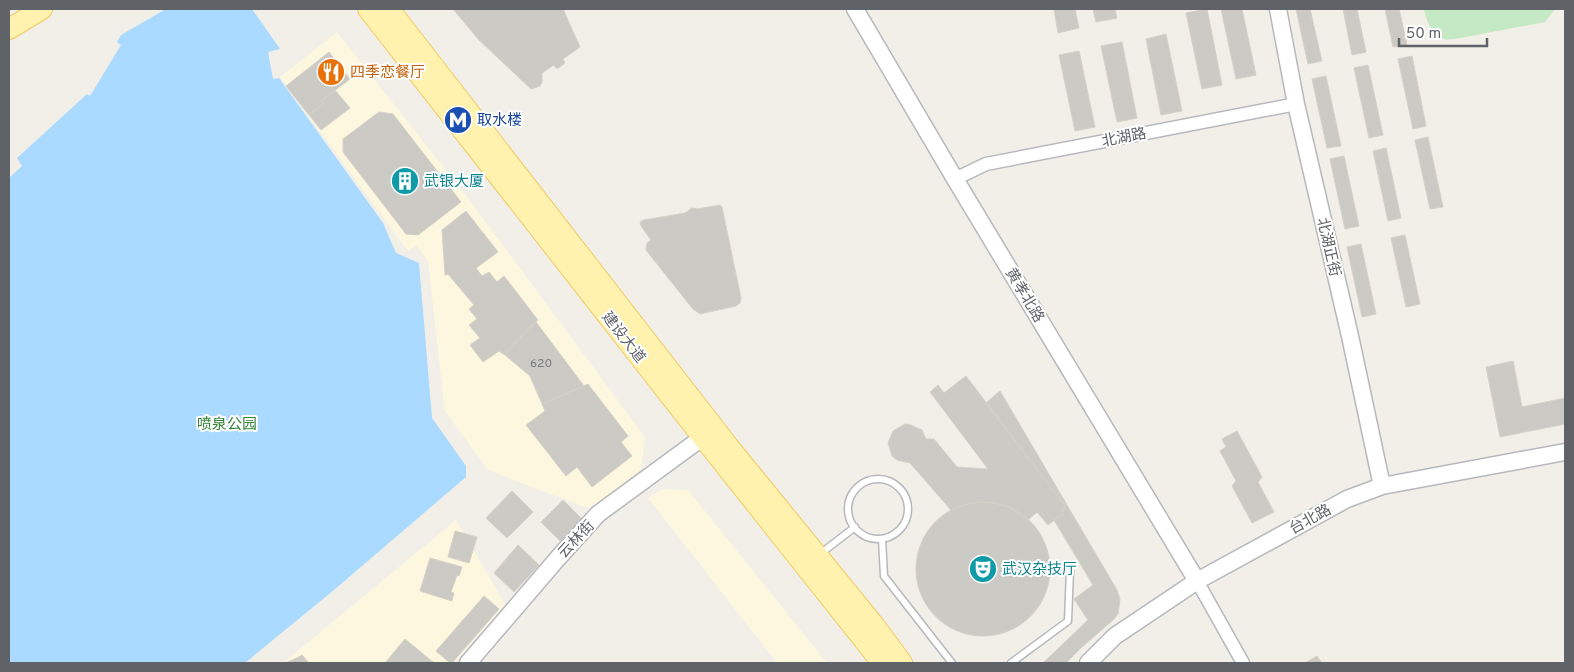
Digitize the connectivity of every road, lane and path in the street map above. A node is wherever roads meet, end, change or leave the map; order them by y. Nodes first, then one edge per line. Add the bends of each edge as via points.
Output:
1 (42, 9) edge
2 (368, 9) edge
3 (389, 9) edge
4 (855, 9) edge
5 (1278, 9) edge
6 (9, 29) edge
7 (1296, 104) junction
8 (955, 179) junction
9 (703, 437) junction
10 (1565, 452) edge
11 (1382, 486) junction
12 (855, 527) junction
13 (882, 539) junction
14 (818, 556) junction
15 (1070, 570) dead end
16 (1197, 581) junction
17 (468, 663) edge
18 (882, 663) edge
19 (902, 663) edge
20 (952, 663) edge
21 (1011, 663) edge
22 (1088, 663) edge
23 (1243, 663) edge

1 - 6 main road
2 - 9 main road, 建设大道
3 - 14 main road, 建设大道 via 723,440
4 - 8 street, 黄孝北路
5 - 7 street, 北湖正街
7 - 8 street, 北湖路 via 986,164
7 - 11 street, 北湖正街
8 - 16 street, 黄孝北路
9 - 17 street, 云林街 via 598,514
9 - 18 main road, 建设大道
10 - 11 street, 台北路
11 - 16 street, 台北路 via 1348,499
12 - 13 lane via 862,534
12 - 13 lane via 848,508 855,490 870,480 889,480 903,492 908,511 900,530
12 - 14 lane
13 - 20 lane via 884,576
14 - 19 main road, 建设大道
15 - 21 lane via 1068,621
16 - 22 street, 台北路 via 1115,636
16 - 23 street

